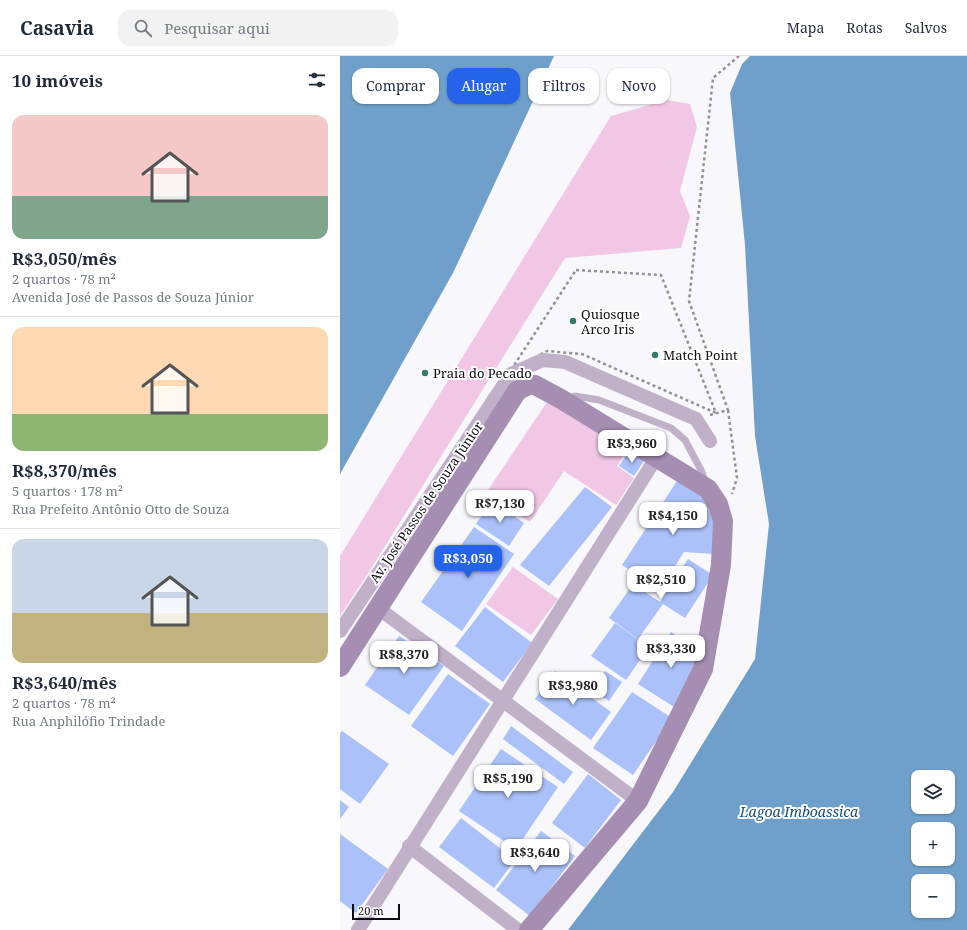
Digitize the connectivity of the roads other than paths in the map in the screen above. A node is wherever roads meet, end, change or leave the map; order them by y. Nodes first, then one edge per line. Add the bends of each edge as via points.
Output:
1 (516, 378) junction
2 (561, 399) junction
3 (710, 441) dead end
4 (656, 458) junction
5 (708, 489) junction
6 (378, 608) junction
7 (340, 631) edge
8 (340, 667) edge
9 (502, 701) junction
10 (638, 801) junction
11 (409, 846) junction
12 (358, 930) edge
13 (518, 930) edge
14 (529, 930) edge

1 - 2 street
1 - 3 street via 543,360 565,362 696,419
1 - 6 street via 513,398
1 - 7 street, Av. José Passos de Souza Júnior
2 - 4 street
2 - 5 lane via 575,396 599,400 671,428 684,440 702,472
4 - 5 street
4 - 9 street
5 - 10 street via 718,504 723,521 722,565 703,669
6 - 8 street
6 - 9 street
9 - 10 street
9 - 11 street
10 - 14 street
11 - 12 street
11 - 13 street

